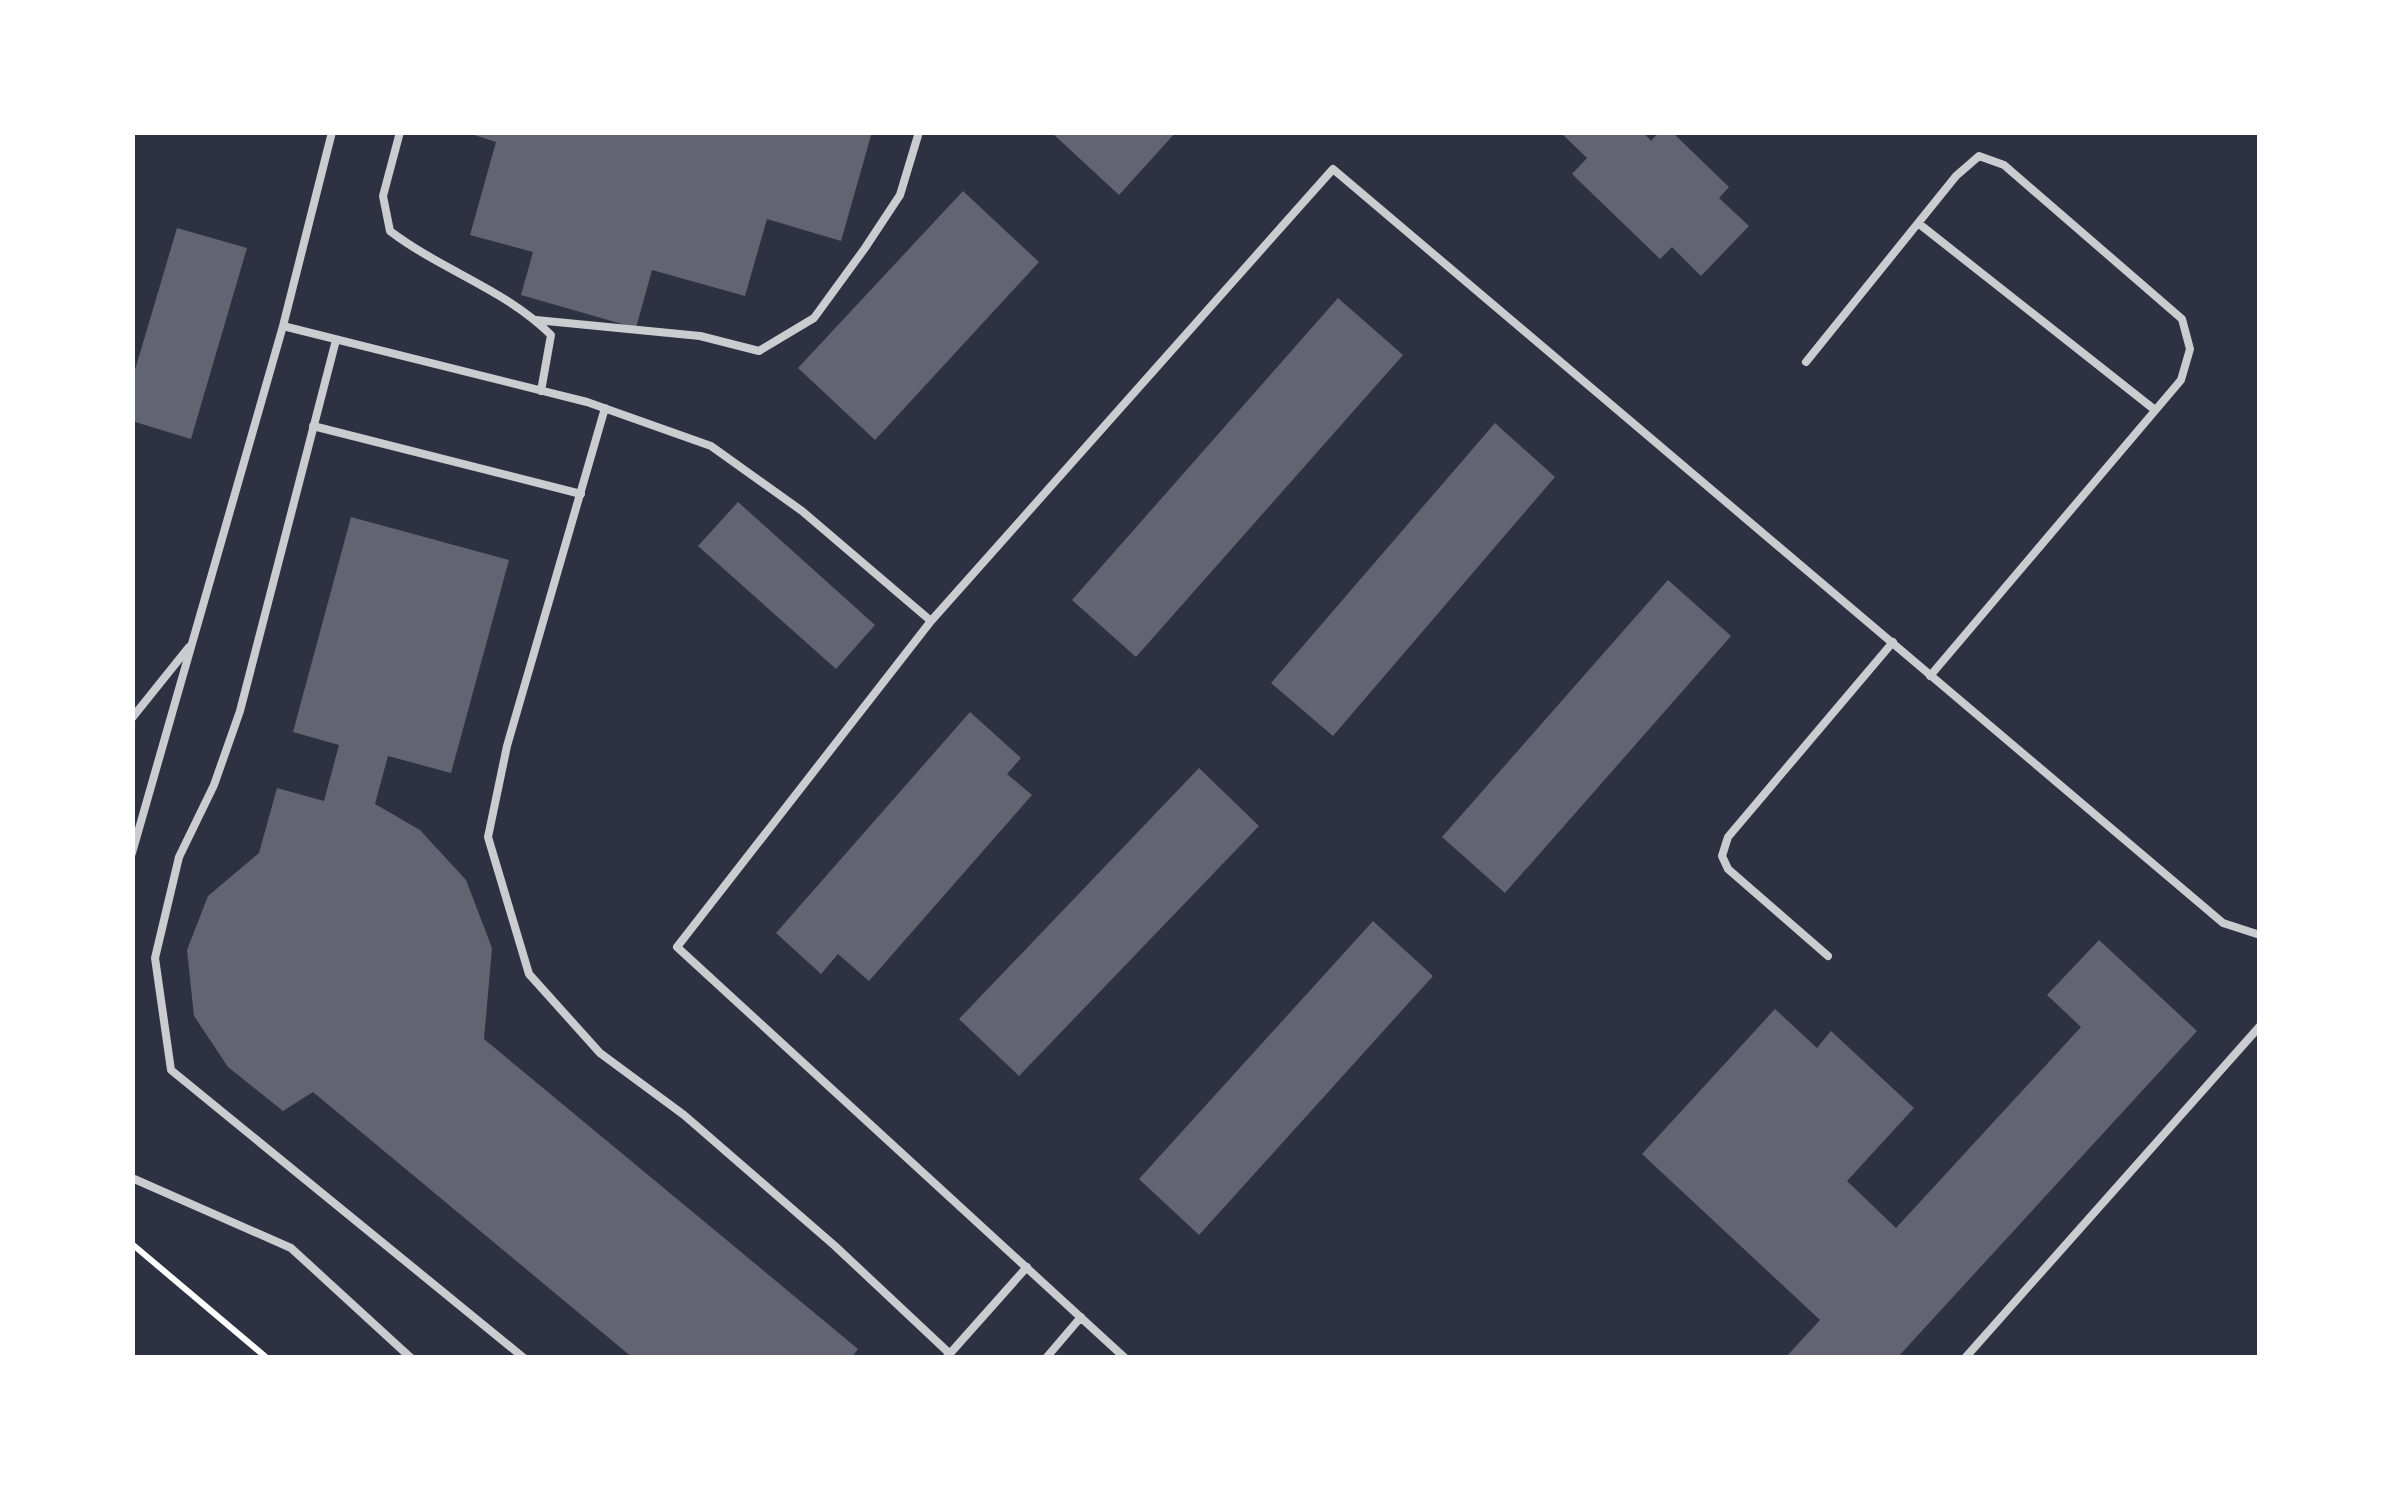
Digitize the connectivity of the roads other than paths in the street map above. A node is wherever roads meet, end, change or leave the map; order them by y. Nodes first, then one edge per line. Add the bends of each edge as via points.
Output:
1 (332, 132) edge
2 (400, 132) edge
3 (919, 132) edge
4 (1918, 223) junction
5 (536, 320) junction
6 (283, 326) junction
7 (336, 340) junction
8 (1806, 362) dead end
9 (541, 392) junction
10 (605, 408) junction
11 (2155, 410) junction
12 (313, 426) junction
13 (582, 494) junction
14 (931, 621) junction
15 (1892, 642) junction
16 (192, 644) junction
17 (1930, 676) junction
18 (132, 718) edge
19 (132, 853) edge
20 (2260, 935) edge
21 (1828, 956) dead end
22 (2260, 1026) edge
23 (132, 1178) edge
24 (1027, 1267) junction
25 (1081, 1317) junction
26 (947, 1356) edge
27 (411, 1358) edge
28 (524, 1358) edge
29 (1046, 1358) edge
30 (1125, 1358) edge
31 (1964, 1358) edge

1 - 6 lane
2 - 5 lane via 383,196 390,231
3 - 5 lane via 900,195 866,248 814,318 758,351 700,336
4 - 8 lane
4 - 11 lane
4 - 11 lane via 1979,156 2004,166 2182,319 2190,350 2182,380
5 - 9 lane via 551,335
6 - 7 lane
6 - 16 lane
7 - 9 lane
7 - 12 lane
9 - 10 lane
10 - 13 lane
10 - 14 lane via 710,446 802,512
11 - 17 lane
12 - 13 lane
12 - 28 lane via 240,711 179,857 155,958 172,1070
13 - 26 lane via 507,746 488,837 529,974 600,1053 698,1126 836,1246
14 - 15 lane via 1333,168
14 - 24 lane via 676,947
15 - 17 lane
15 - 21 lane via 1728,837 1722,856
16 - 18 lane
16 - 19 lane
17 - 20 lane via 2223,923
22 - 31 lane
23 - 27 lane via 291,1248
24 - 25 lane
24 - 26 lane
25 - 29 lane
25 - 30 lane

